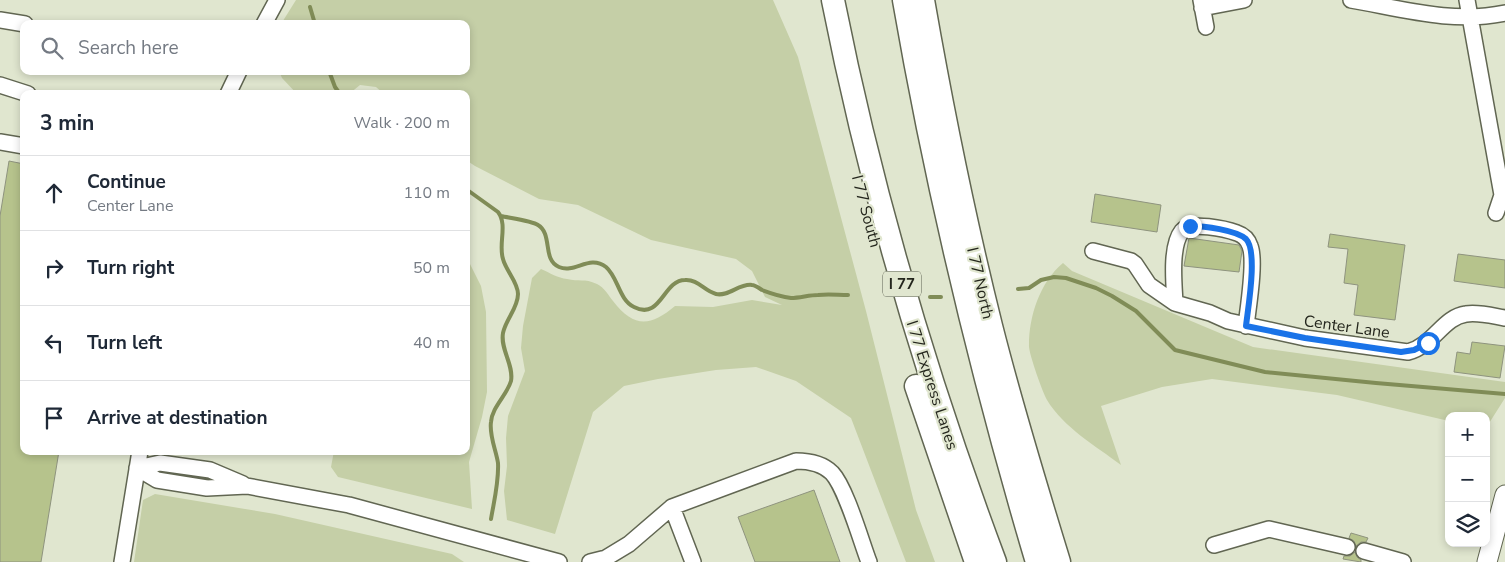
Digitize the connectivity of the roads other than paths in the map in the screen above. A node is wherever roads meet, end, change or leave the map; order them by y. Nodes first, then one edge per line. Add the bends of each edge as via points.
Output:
1 (817, 0) edge
2 (833, 0) edge
3 (904, 0) edge
4 (923, 0) edge
5 (1244, 0) edge
6 (1351, 0) edge
7 (1467, 0) edge
8 (274, 1) edge
9 (1202, 4) edge
10 (1505, 13) edge
11 (1470, 18) junction
12 (0, 20) edge
13 (266, 20) edge
14 (20, 23) edge
15 (1206, 27) dead end
16 (237, 75) edge
17 (0, 85) edge
18 (230, 90) edge
19 (20, 91) edge
20 (0, 142) edge
21 (20, 145) edge
22 (1496, 212) dead end
23 (1093, 251) dead end
24 (1175, 302) junction
25 (1505, 318) edge
26 (1246, 326) junction
27 (139, 455) edge
28 (137, 468) junction
29 (1505, 495) edge
30 (672, 507) junction
31 (1214, 545) dead end
32 (1346, 547) dead end
33 (1364, 551) dead end
34 (606, 560) edge
35 (122, 562) edge
36 (559, 562) edge
37 (590, 562) edge
38 (693, 562) edge
39 (870, 562) edge
40 (976, 562) edge
41 (995, 562) edge
42 (1037, 562) edge
43 (1059, 562) edge
44 (1403, 562) edge
45 (1488, 562) edge

1 - 40 highway, I 77 South / I 77 via 840,106 883,273 932,436
2 - 41 highway, I 77 Express Lanes / I 77 via 864,140 905,296 948,431
3 - 42 highway via 954,248 995,413
4 - 43 highway, I 77 North via 953,161 984,299
5 - 9 street
6 - 11 street via 1437,16
7 - 11 street
8 - 13 street
9 - 15 street
10 - 11 street
11 - 22 street via 1502,194
12 - 14 street
16 - 18 street
17 - 19 street
20 - 21 street
23 - 24 street, Center Lane via 1135,264 1149,285
24 - 26 street, Center Lane
24 - 26 street via 1176,248 1184,229 1200,226 1238,234 1250,245 1253,257
25 - 26 street, Center Lane via 1475,314 1458,316 1428,343 1408,352
27 - 28 street
28 - 35 street
28 - 36 street via 157,480 208,488 247,486 349,505
29 - 45 main road
30 - 34 street
30 - 38 street
30 - 39 street via 796,461 809,461 831,472 841,485
31 - 32 street via 1269,529
33 - 44 street
34 - 37 street

